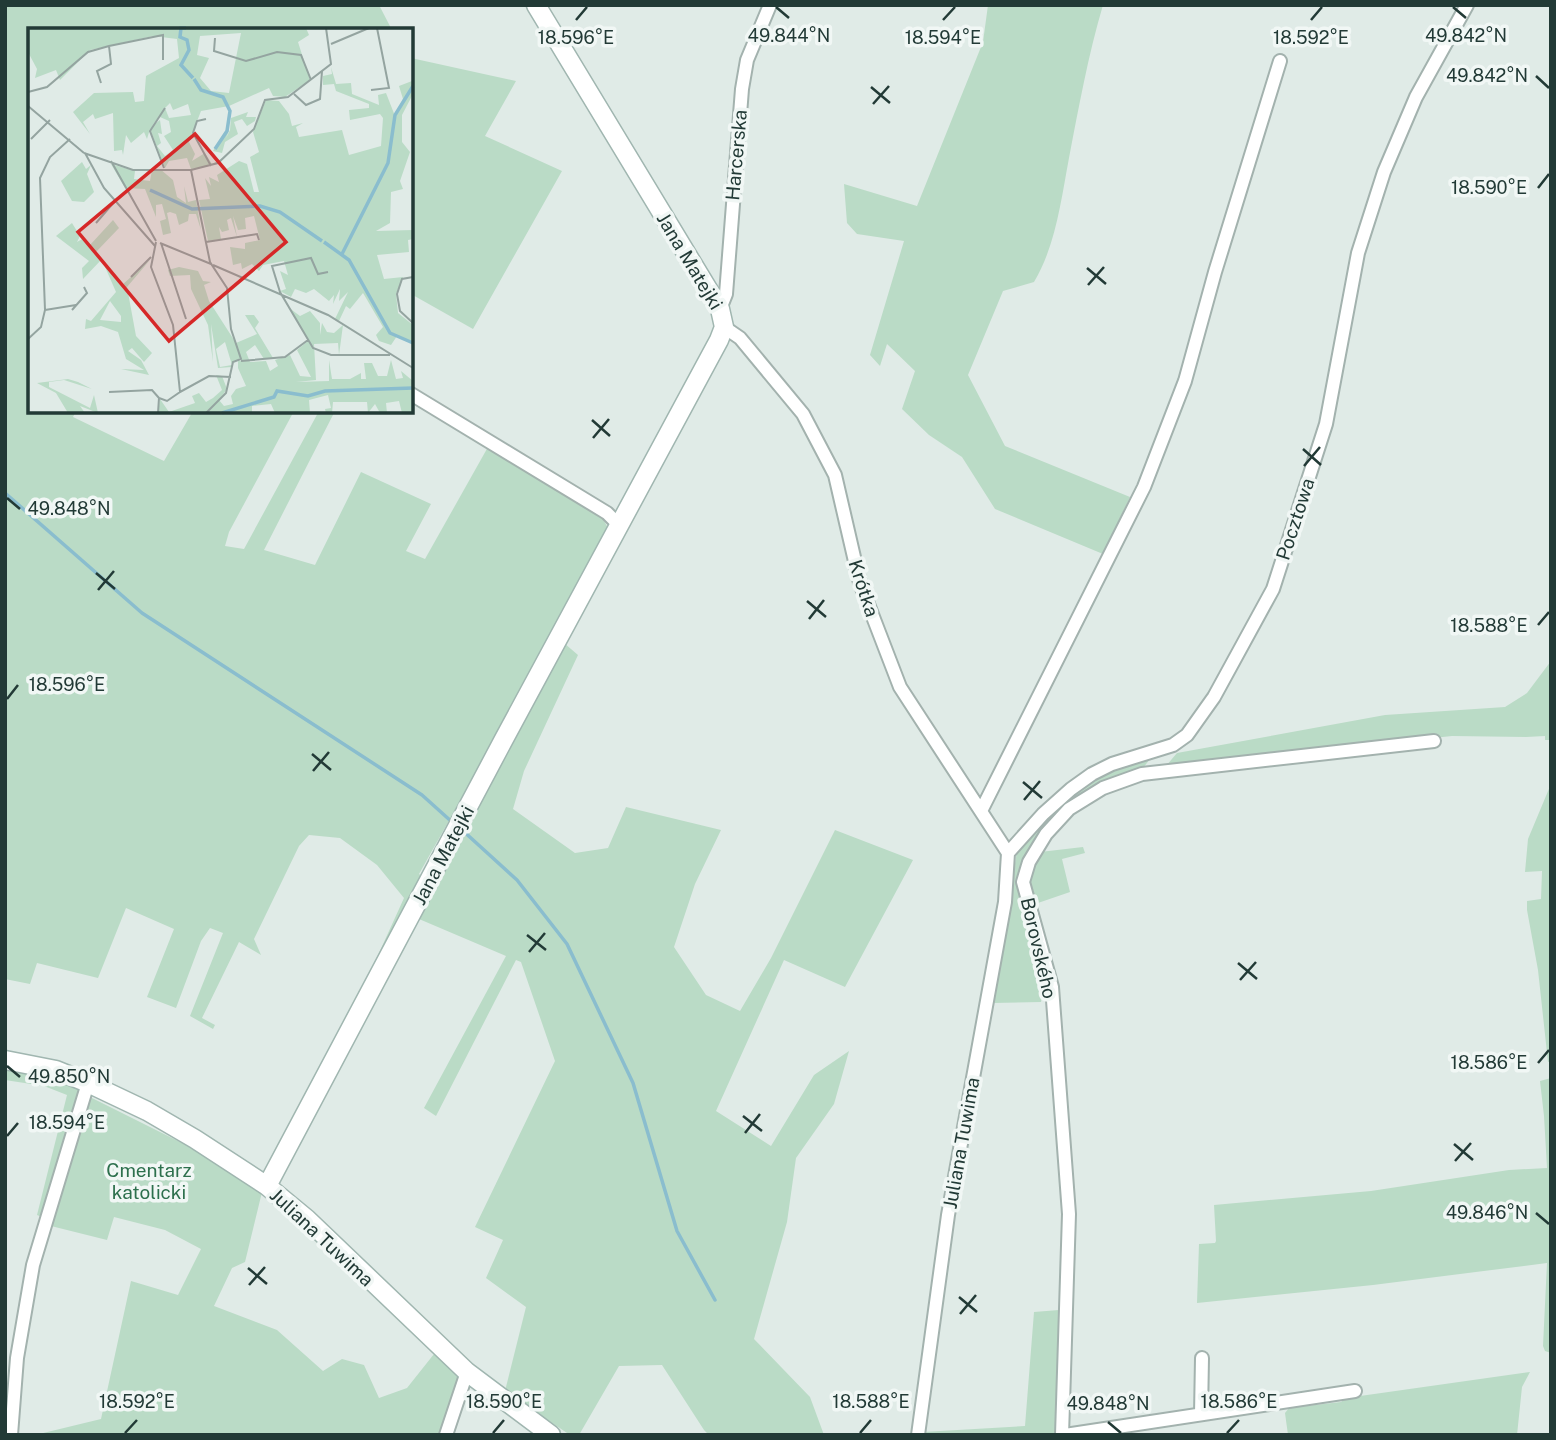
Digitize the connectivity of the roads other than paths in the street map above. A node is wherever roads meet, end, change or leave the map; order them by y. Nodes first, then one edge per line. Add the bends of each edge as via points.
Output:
1 (536, 5) edge
2 (770, 5) edge
3 (1467, 5) edge
4 (1280, 61) dead end
5 (722, 318) junction
6 (413, 395) edge
7 (619, 525) junction
8 (1434, 741) dead end
9 (981, 811) junction
10 (1008, 853) junction
11 (5, 1060) edge
12 (88, 1083) junction
13 (267, 1186) junction
14 (1202, 1358) dead end
15 (467, 1372) junction
16 (1355, 1391) dead end
17 (1201, 1414) junction
18 (11, 1435) edge
19 (446, 1435) edge
20 (551, 1435) edge
21 (918, 1435) edge
22 (1063, 1435) edge

1 - 5 street, Jana Matejki
2 - 5 street, Harcerska via 747,60 742,89
3 - 10 street, Pocztowa via 1416,97 1384,172 1358,253 1325,424 1273,589 1214,697 1187,735 1173,745 1092,774 1043,814
4 - 9 street via 1185,381 1144,487
5 - 7 street, Jana Matejki via 719,341
5 - 9 street, Krótka via 803,414 835,475 860,583 900,687
6 - 7 street via 596,506
7 - 13 street, Jana Matejki
8 - 22 street, Borovského via 1142,774 1103,788 1069,808 1029,862 1023,882 1052,987 1069,1214
9 - 10 street, Krótka
10 - 21 street, Juliana Tuwima via 1005,902 948,1215
11 - 12 street, Juliana Tuwima via 56,1070
12 - 13 street, Juliana Tuwima via 147,1111
12 - 18 street via 33,1265
13 - 15 street, Juliana Tuwima
14 - 17 street
15 - 19 street
15 - 20 street, Juliana Tuwima
16 - 17 street
17 - 22 street

